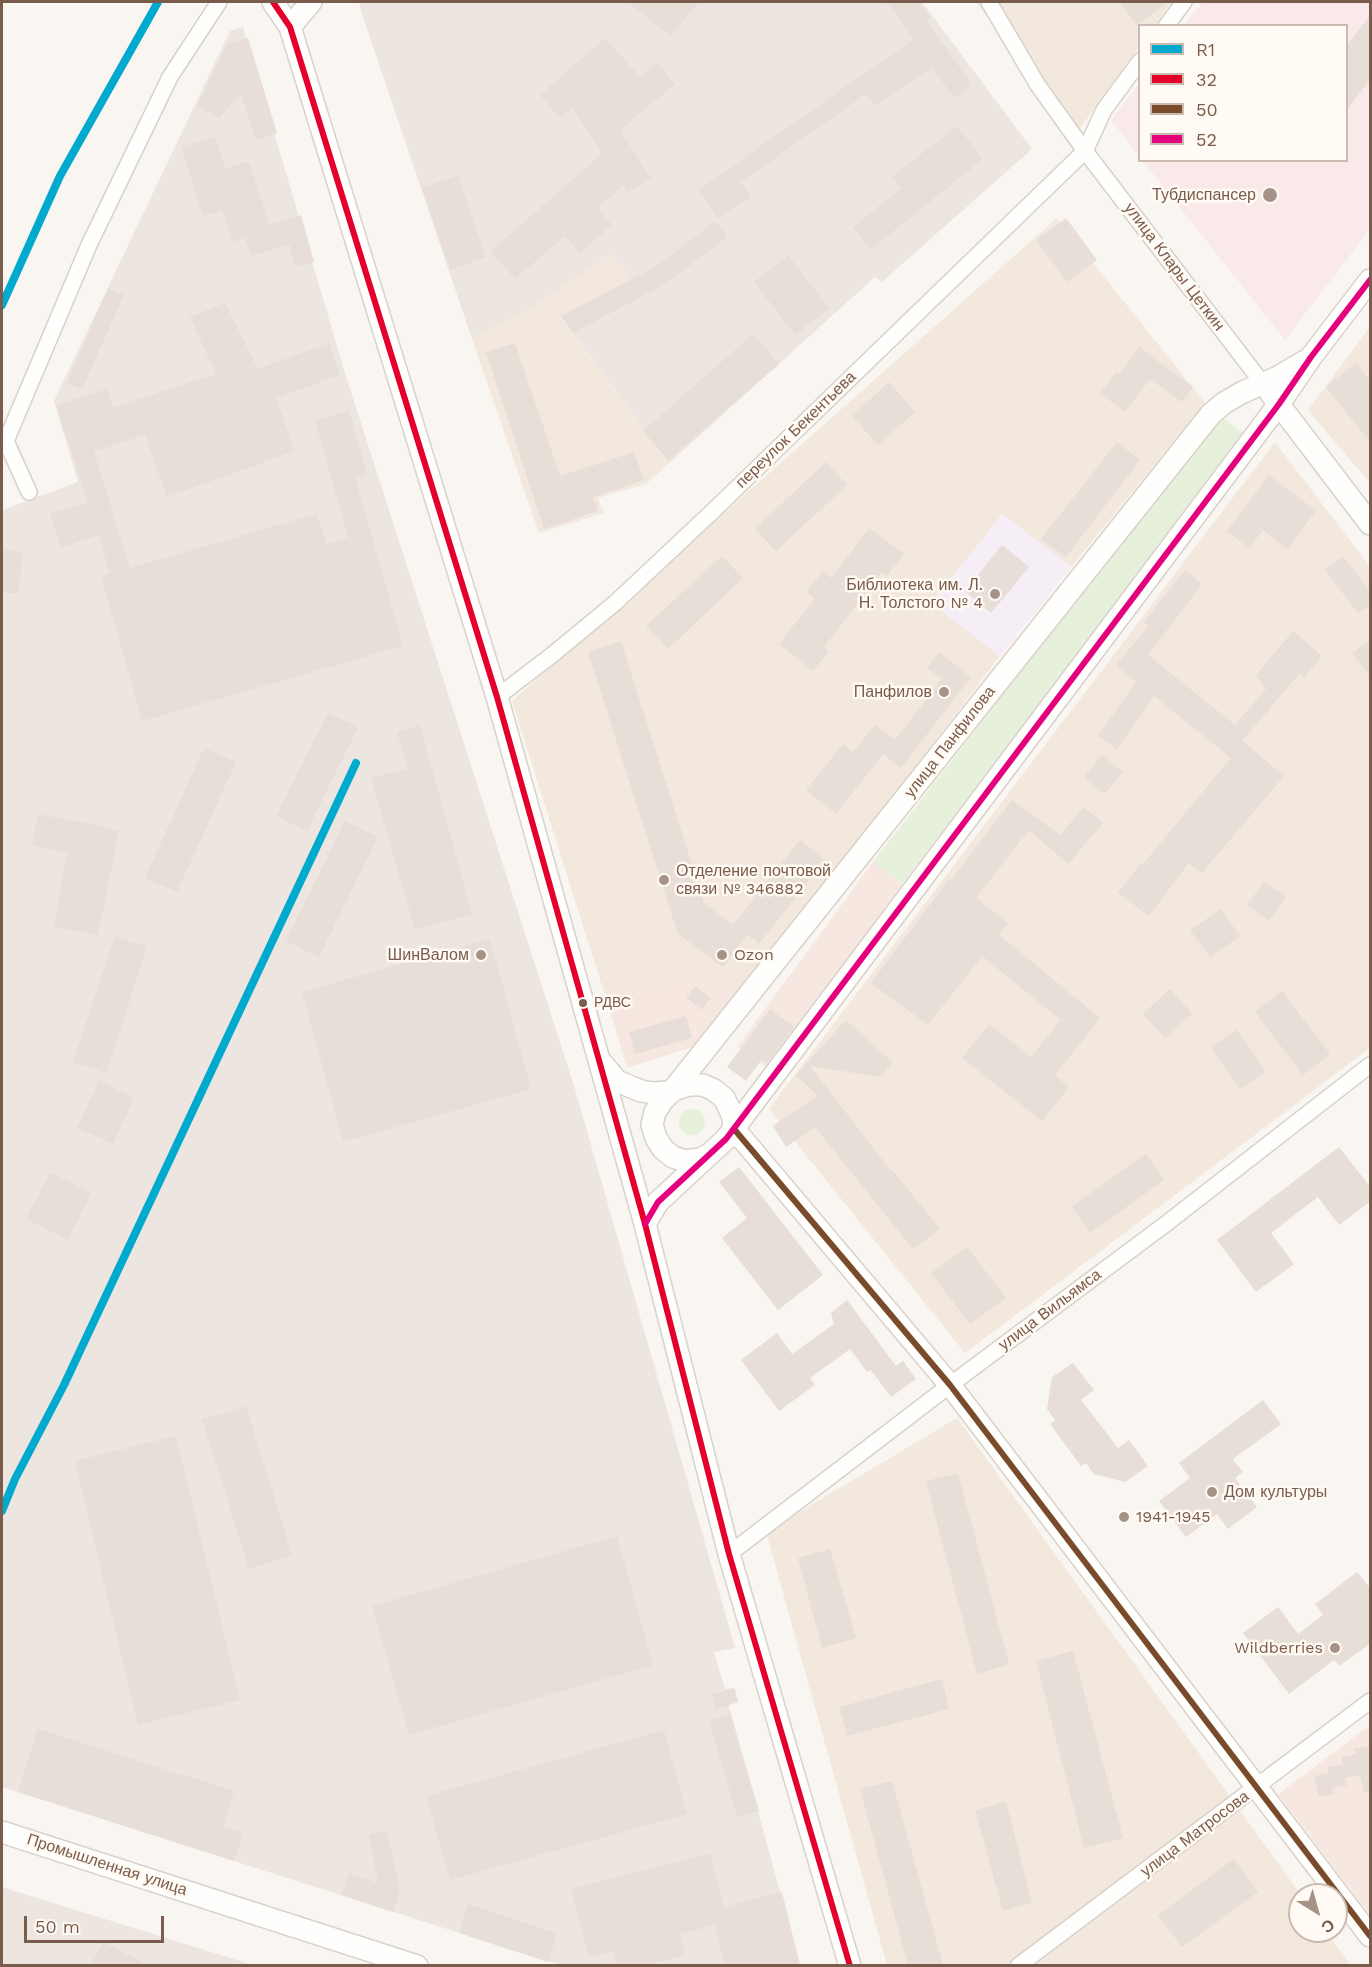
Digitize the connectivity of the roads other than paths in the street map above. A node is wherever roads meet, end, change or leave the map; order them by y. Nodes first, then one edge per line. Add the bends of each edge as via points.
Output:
1 (219, 2) edge
2 (273, 2) edge
3 (312, 2) edge
4 (989, 2) edge
5 (1184, 2) edge
6 (1168, 24) edge
7 (290, 27) junction
8 (1138, 64) edge
9 (1085, 151) junction
10 (1371, 280) edge
11 (1311, 357) junction
12 (1263, 384) junction
13 (1279, 404) junction
14 (29, 492) dead end
15 (1371, 525) edge
16 (496, 697) junction
17 (597, 1057) junction
18 (1371, 1065) edge
19 (668, 1095) junction
20 (734, 1129) junction
21 (624, 1148) junction
22 (714, 1152) junction
23 (645, 1224) junction
24 (950, 1384) junction
25 (729, 1554) junction
26 (1371, 1701) edge
27 (1257, 1787) junction
28 (2, 1832) edge
29 (1371, 1936) edge
30 (417, 1965) edge
31 (849, 1965) edge
32 (1018, 1965) edge

1 - 14 street via 170,77 88,245 6,441
2 - 7 street
3 - 7 street
4 - 9 street, улица Клары Цеткин via 1037,84
5 - 6 street
7 - 16 street
8 - 9 street via 1104,110
9 - 12 street, улица Клары Цеткин
9 - 16 street, переулок Бекентьева via 615,603
10 - 11 street, улица Панфилова
11 - 12 street, улица Панфилова
11 - 13 street, улица Панфилова
12 - 13 street, улица Клары Цеткин
12 - 19 street, улица Панфилова via 1224,403 1206,420
13 - 15 street, улица Клары Цеткин
13 - 20 street, улица Панфилова
16 - 17 street
17 - 19 street via 605,1070 629,1088
17 - 21 street
18 - 24 street, улица Вильямса
19 - 20 street via 696,1085 714,1090 724,1098
19 - 21 street, улица Панфилова via 640,1120
19 - 22 street via 655,1112 652,1125 663,1149 685,1161
20 - 22 street, улица Панфилова
20 - 24 street
21 - 23 street
22 - 23 street, улица Панфилова via 658,1202
23 - 25 street
24 - 25 street, улица Вильямса
24 - 27 street
25 - 31 street
26 - 27 street, улица Матросова
27 - 29 street
27 - 32 street, улица Матросова
28 - 30 street, Промышленная улица

